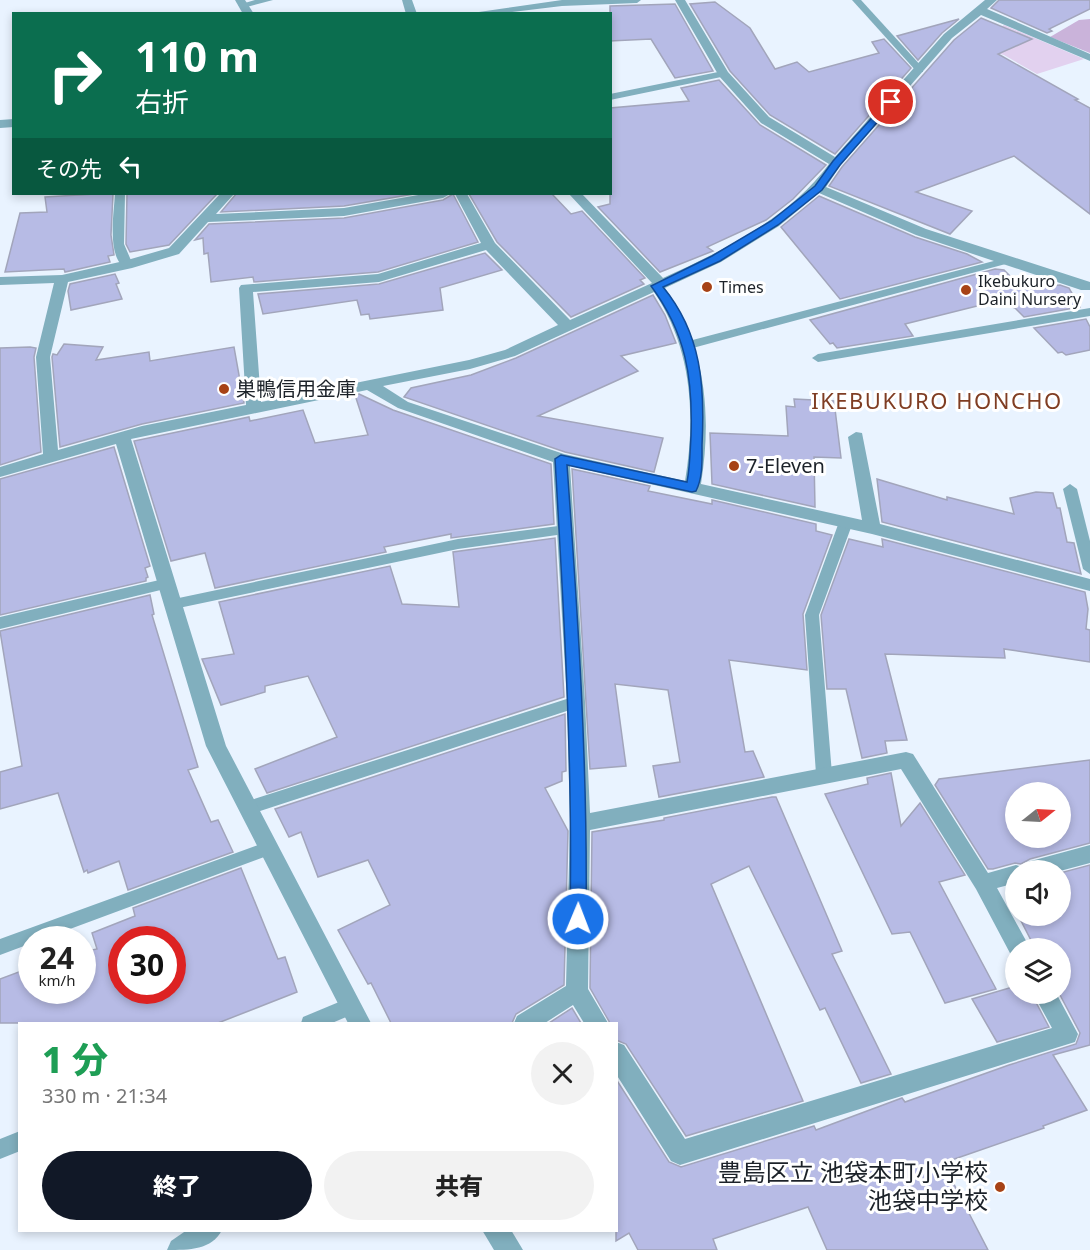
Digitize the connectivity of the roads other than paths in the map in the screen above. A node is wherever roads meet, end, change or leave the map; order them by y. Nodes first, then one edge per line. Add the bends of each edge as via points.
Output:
1 (269, 0) edge
2 (637, 0) edge
3 (680, 0) edge
4 (856, 0) edge
5 (992, 0) edge
6 (244, 6) edge
7 (979, 10) junction
8 (486, 12) edge
9 (1090, 58) edge
10 (920, 70) junction
11 (723, 74) junction
12 (612, 97) edge
13 (836, 163) junction
14 (818, 188) junction
15 (120, 195) edge
16 (226, 195) edge
17 (438, 195) edge
18 (462, 195) edge
19 (576, 195) edge
20 (205, 218) junction
21 (489, 245) junction
22 (1009, 260) junction
23 (127, 265) junction
24 (62, 279) junction
25 (0, 281) edge
26 (659, 285) junction
27 (1089, 289) edge
28 (1090, 312) edge
29 (568, 327) junction
30 (689, 345) junction
31 (818, 358) dead end
32 (370, 385) junction
33 (254, 407) junction
34 (122, 436) junction
35 (856, 437) dead end
36 (51, 457) junction
37 (561, 459) junction
38 (0, 472) edge
39 (692, 488) junction
40 (1070, 489) dead end
41 (846, 522) junction
42 (872, 528) junction
43 (566, 530) junction
44 (1090, 569) edge
45 (168, 583) junction
46 (1090, 585) edge
47 (174, 604) junction
48 (0, 623) edge
49 (576, 702) junction
50 (824, 774) junction
51 (248, 808) junction
52 (580, 823) junction
53 (269, 848) junction
54 (1090, 854) edge
55 (1068, 860) edge
56 (1005, 877) edge
57 (983, 883) junction
58 (1013, 938) edge
59 (0, 947) edge
60 (577, 991) junction
61 (1050, 1004) edge
62 (355, 1015) edge
63 (315, 1022) edge
64 (527, 1022) edge
65 (596, 1022) edge
66 (618, 1056) edge
67 (18, 1142) edge
68 (0, 1149) edge
69 (206, 1232) edge
70 (496, 1232) edge
71 (180, 1250) edge
72 (510, 1250) edge

1 - 6 lane
2 - 8 lane
3 - 11 street
4 - 10 lane
5 - 7 street
7 - 9 street
7 - 10 street via 948,36
10 - 13 street
11 - 12 lane
11 - 13 street via 765,120
13 - 14 street
14 - 22 street via 921,232
14 - 26 street via 774,223 716,259
15 - 23 lane via 118,244
16 - 20 street
17 - 20 street via 344,212
18 - 21 street
19 - 26 street
20 - 23 street via 174,251
21 - 29 street
21 - 33 street via 379,278 246,288
22 - 27 street
22 - 30 lane
23 - 24 street
24 - 25 street
24 - 36 street via 43,357
26 - 29 street
26 - 30 street
28 - 31 lane
29 - 32 street via 510,353
30 - 39 street via 698,396
32 - 33 street
32 - 37 street via 404,405
33 - 34 street
34 - 36 street
34 - 45 street
35 - 42 street
36 - 38 street
37 - 39 street
37 - 43 street
39 - 41 street
40 - 44 lane
41 - 42 street
41 - 50 lane via 812,615
42 - 46 street
43 - 47 lane via 458,544
43 - 49 street
45 - 47 street
45 - 48 lane
47 - 51 street via 216,746
49 - 51 lane
49 - 52 street
50 - 52 street
50 - 57 street via 906,760
51 - 53 street
52 - 60 street
53 - 59 lane
53 - 62 street
54 - 55 street
56 - 57 street
57 - 58 street
60 - 64 street
60 - 65 street
61 - 66 street via 1067,1034 680,1153
62 - 63 lane
67 - 68 lane
69 - 71 street
70 - 72 street

